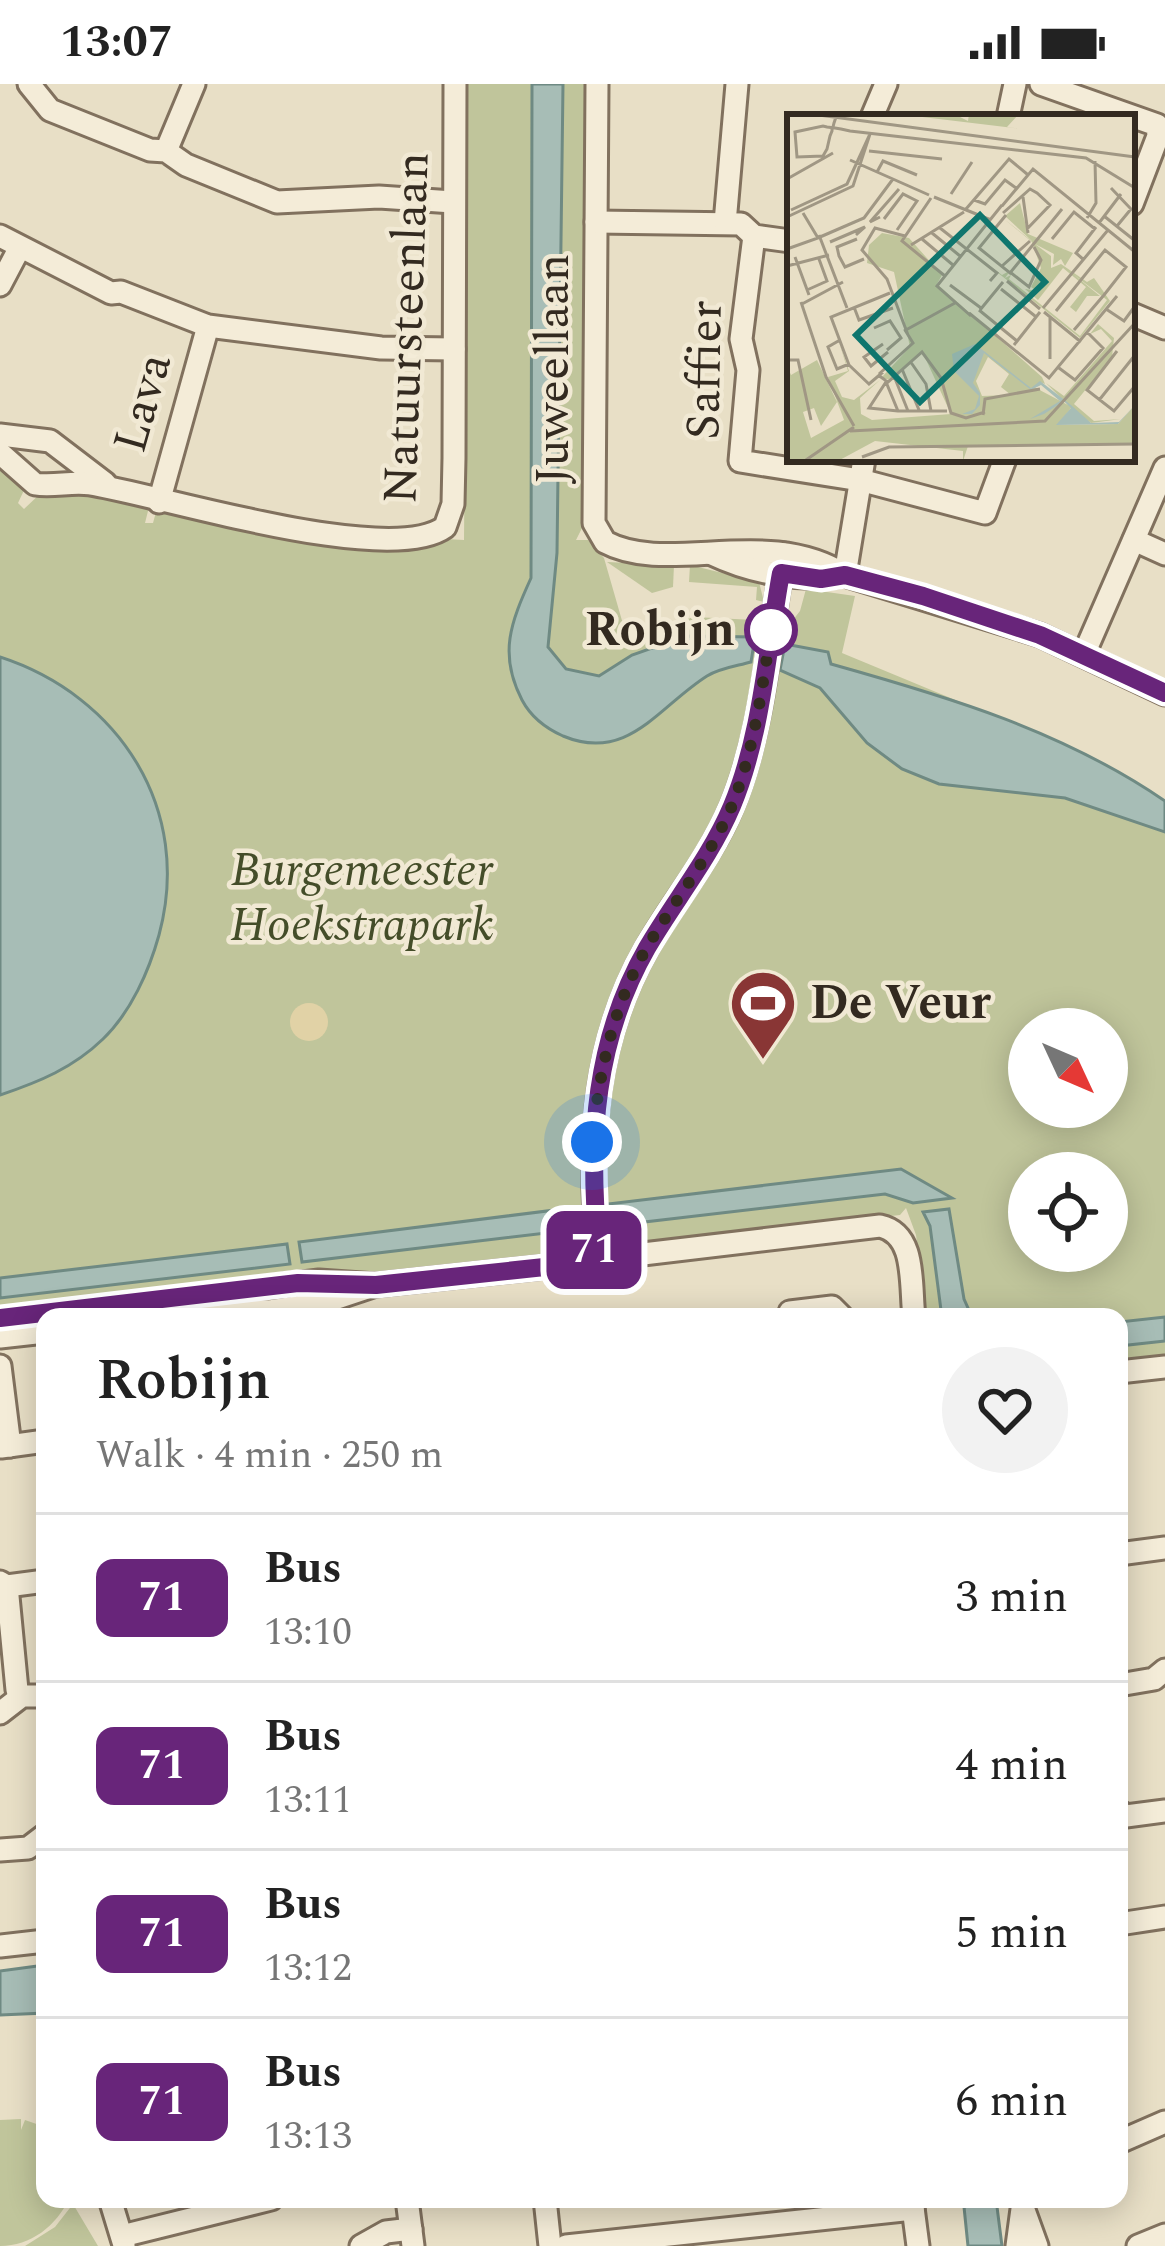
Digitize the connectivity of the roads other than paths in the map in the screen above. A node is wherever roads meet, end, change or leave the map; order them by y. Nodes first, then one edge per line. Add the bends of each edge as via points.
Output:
1 (29, 84) edge
2 (194, 84) edge
3 (455, 84) edge
4 (597, 84) edge
5 (736, 84) edge
6 (886, 84) edge
7 (1015, 84) edge
8 (1041, 84) edge
9 (873, 114) edge
10 (1008, 114) edge
11 (1126, 114) edge
12 (1135, 117) edge
13 (166, 151) junction
14 (1135, 196) edge
15 (453, 202) junction
16 (596, 222) junction
17 (725, 223) junction
18 (754, 236) junction
19 (787, 241) edge
20 (10, 242) edge
21 (0, 285) edge
22 (1135, 315) edge
23 (208, 326) junction
24 (1165, 328) edge
25 (454, 349) junction
26 (0, 435) edge
27 (0, 453) edge
28 (1004, 462) edge
29 (1165, 468) edge
30 (862, 470) edge
31 (115, 490) junction
32 (159, 502) junction
33 (1134, 540) junction
34 (1165, 554) edge
35 (782, 564) junction
36 (845, 575) junction
37 (1084, 654) junction
38 (1165, 694) edge
39 (595, 1248) junction
40 (298, 1283) junction
41 (376, 1285) junction
42 (85, 1308) edge
43 (300, 1308) edge
44 (311, 1308) edge
45 (913, 1308) edge
46 (36, 1314) edge
47 (0, 1318) edge
48 (36, 1333) edge
49 (0, 1337) edge
50 (0, 1366) edge
51 (1165, 1367) edge
52 (1128, 1371) edge
53 (36, 1443) edge
54 (5, 1446) edge
55 (1165, 1548) edge
56 (1128, 1553) edge
57 (36, 1582) edge
58 (3, 1584) edge
59 (1165, 1670) edge
60 (1128, 1683) edge
61 (34, 1696) edge
62 (0, 1713) edge
63 (1165, 1811) edge
64 (1128, 1816) edge
65 (36, 1842) edge
66 (0, 1850) edge
67 (1165, 1917) edge
68 (1128, 1923) edge
69 (36, 1942) edge
70 (0, 1946) edge
71 (1165, 2122) edge
72 (1128, 2138) edge
73 (113, 2208) edge
74 (240, 2208) edge
75 (408, 2208) edge
76 (546, 2208) edge
77 (880, 2208) edge
78 (913, 2208) edge
79 (1022, 2208) edge
80 (1023, 2208) edge
81 (1165, 2235) edge
82 (412, 2238) edge
83 (124, 2241) edge
84 (361, 2246) edge
85 (550, 2246) edge
86 (566, 2246) edge
87 (918, 2246) edge
88 (1017, 2246) edge
89 (1037, 2246) edge
90 (1138, 2246) edge

1 - 13 street via 50,110
2 - 13 street
3 - 15 street, Natuursteenlaan
4 - 16 street, Juweellaan
5 - 17 street
6 - 9 street
7 - 10 street
8 - 11 street
12 - 14 street via 1157,125 1158,136
13 - 15 street via 278,202
15 - 25 street, Natuursteenlaan
16 - 17 street
16 - 35 street, Juweellaan via 595,529 618,548 712,554 748,569
17 - 18 street
18 - 19 street
18 - 30 street, Saffier via 741,339 748,370 740,461
20 - 21 street
20 - 23 street via 111,293
22 - 24 street
23 - 25 street
23 - 32 street, Lava
25 - 32 street, Natuursteenlaan via 453,504 437,532 350,533
26 - 31 street, Natuursteenlaan via 50,441
27 - 31 street, Natuursteenlaan via 35,484
28 - 30 street via 985,513
29 - 33 street
30 - 36 street
31 - 32 street, Natuursteenlaan
33 - 34 street
33 - 37 street
35 - 36 street, Juweellaan via 824,562
35 - 39 street via 743,777 710,851 636,968 611,1034 596,1103
36 - 37 street, Juweellaan
37 - 38 street, Juweellaan
39 - 41 street via 582,1263
39 - 45 street via 626,1256 896,1229 905,1241
40 - 41 street
40 - 42 street
40 - 43 street
41 - 44 street
46 - 47 street
48 - 49 street
50 - 54 street
51 - 52 street
53 - 54 street
55 - 56 street
57 - 58 street
58 - 61 street via 17,1690
59 - 60 street
61 - 62 street
63 - 64 street
65 - 66 street
67 - 68 street
69 - 70 street
71 - 72 street
73 - 83 street
74 - 83 street
75 - 82 street
76 - 85 street
77 - 86 street
78 - 87 street
79 - 88 street
80 - 89 street
81 - 90 street
82 - 84 street via 386,2232

